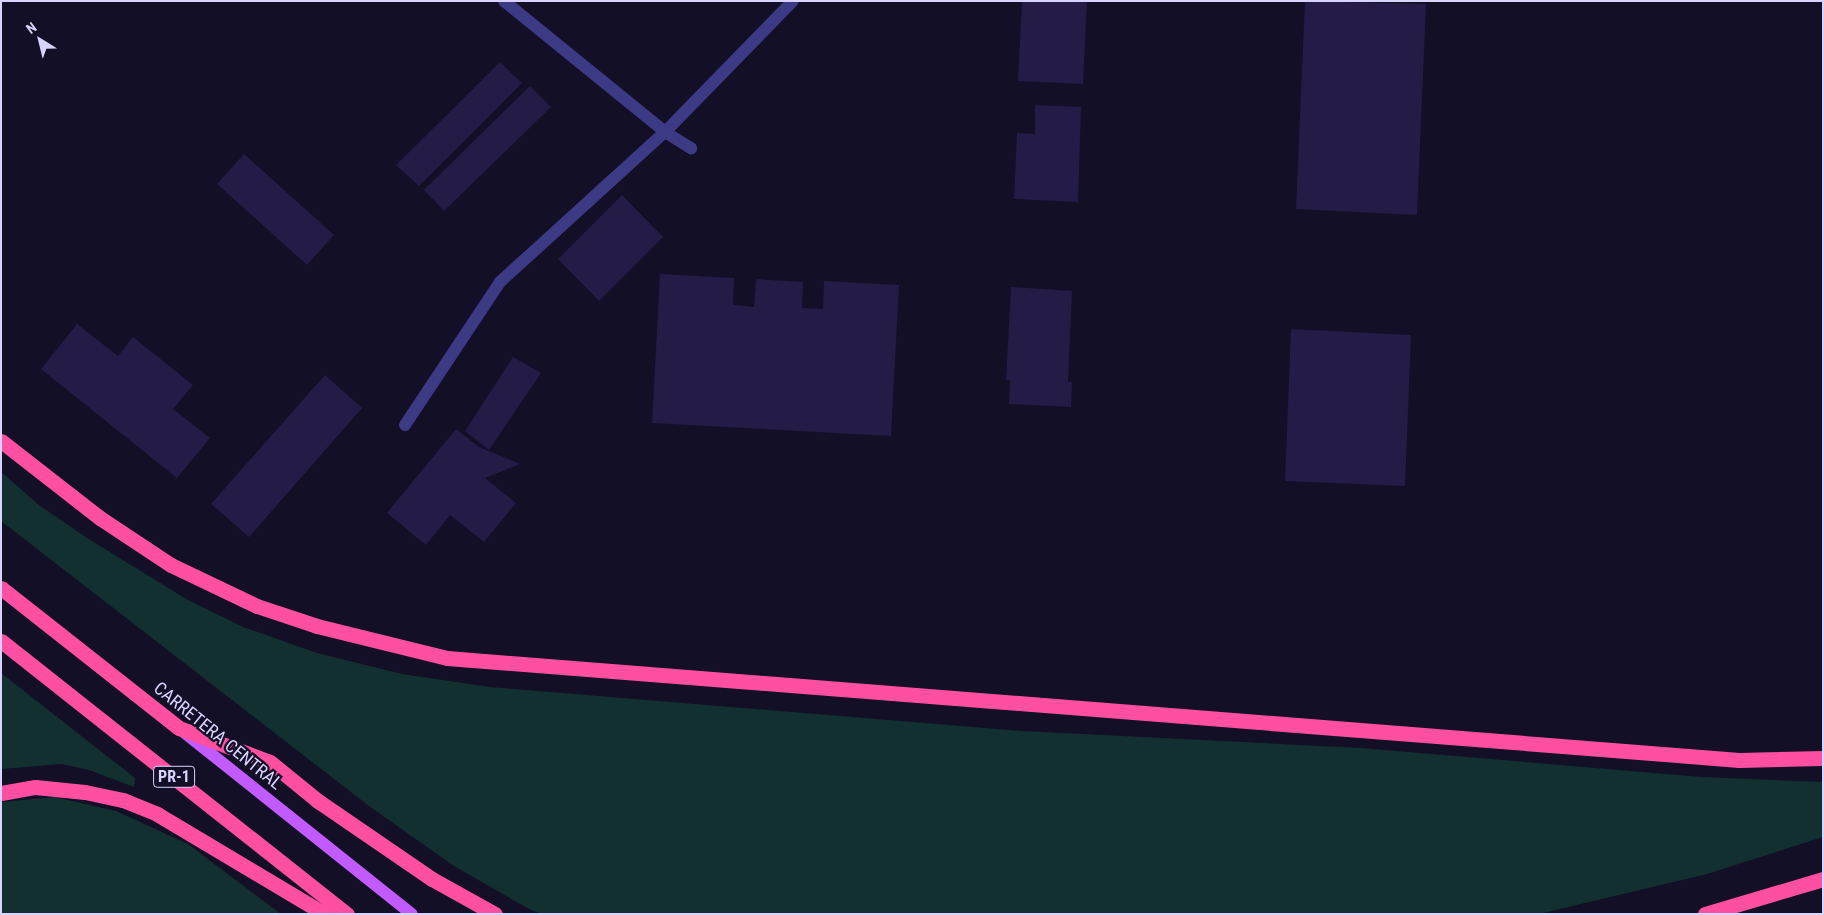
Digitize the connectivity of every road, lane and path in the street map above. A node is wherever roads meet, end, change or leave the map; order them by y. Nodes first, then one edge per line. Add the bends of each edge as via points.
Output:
1 (504, 1) edge
2 (793, 1) edge
3 (665, 132) junction
4 (691, 148) dead end
5 (405, 425) dead end
6 (1, 441) edge
7 (1, 588) edge
8 (1, 641) edge
9 (178, 728) junction
10 (1823, 758) edge
11 (1, 793) edge
12 (1823, 879) edge
13 (325, 914) edge
14 (347, 914) edge
15 (412, 914) edge
16 (495, 914) edge
17 (1704, 914) edge

1 - 3 street
2 - 3 street
3 - 4 street
3 - 5 street via 500,282
6 - 10 highway via 100,518 180,569 257,606 317,626 447,658 1739,760
7 - 9 highway, CARRETERA CENTRAL / PR-1
8 - 14 highway, PR-1
9 - 15 main road, CARRETERA CENTRAL / PR-1
9 - 16 highway via 270,762 318,801 432,879
11 - 13 highway via 35,787 123,800 157,814
12 - 17 highway

